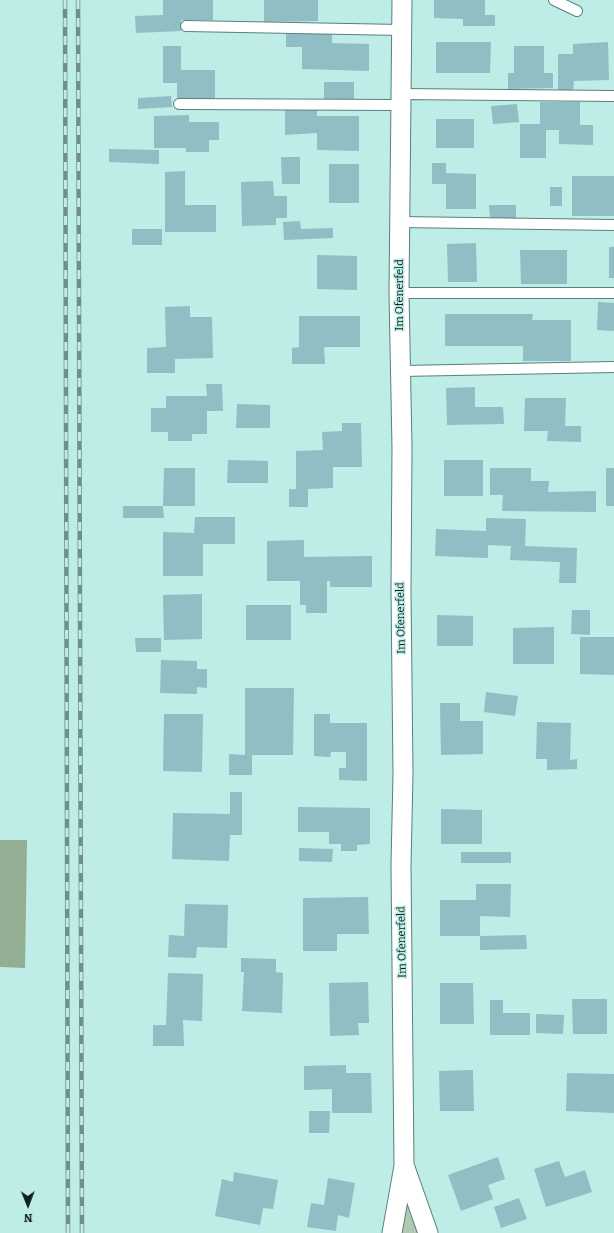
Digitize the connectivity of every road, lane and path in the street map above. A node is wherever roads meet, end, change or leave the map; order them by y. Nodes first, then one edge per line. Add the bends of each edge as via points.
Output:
1 (402, 0) edge
2 (554, 0) edge
3 (577, 11) dead end
4 (186, 26) dead end
5 (402, 30) junction
6 (614, 96) edge
7 (401, 99) junction
8 (179, 104) dead end
9 (400, 222) junction
10 (614, 225) edge
11 (399, 293) junction
12 (614, 293) edge
13 (614, 368) edge
14 (401, 371) junction
15 (404, 1165) junction
16 (392, 1233) edge
17 (428, 1233) edge

1 - 5 street, Im Ofenerfeld
2 - 3 lane
4 - 5 lane
5 - 7 street, Im Ofenerfeld
6 - 7 lane
7 - 8 lane
7 - 9 street, Im Ofenerfeld
9 - 10 lane
9 - 11 street, Im Ofenerfeld
11 - 12 lane
11 - 14 street, Im Ofenerfeld
13 - 14 lane
14 - 15 street, Im Ofenerfeld
15 - 16 street
15 - 17 street, Im Ofenerfeld

